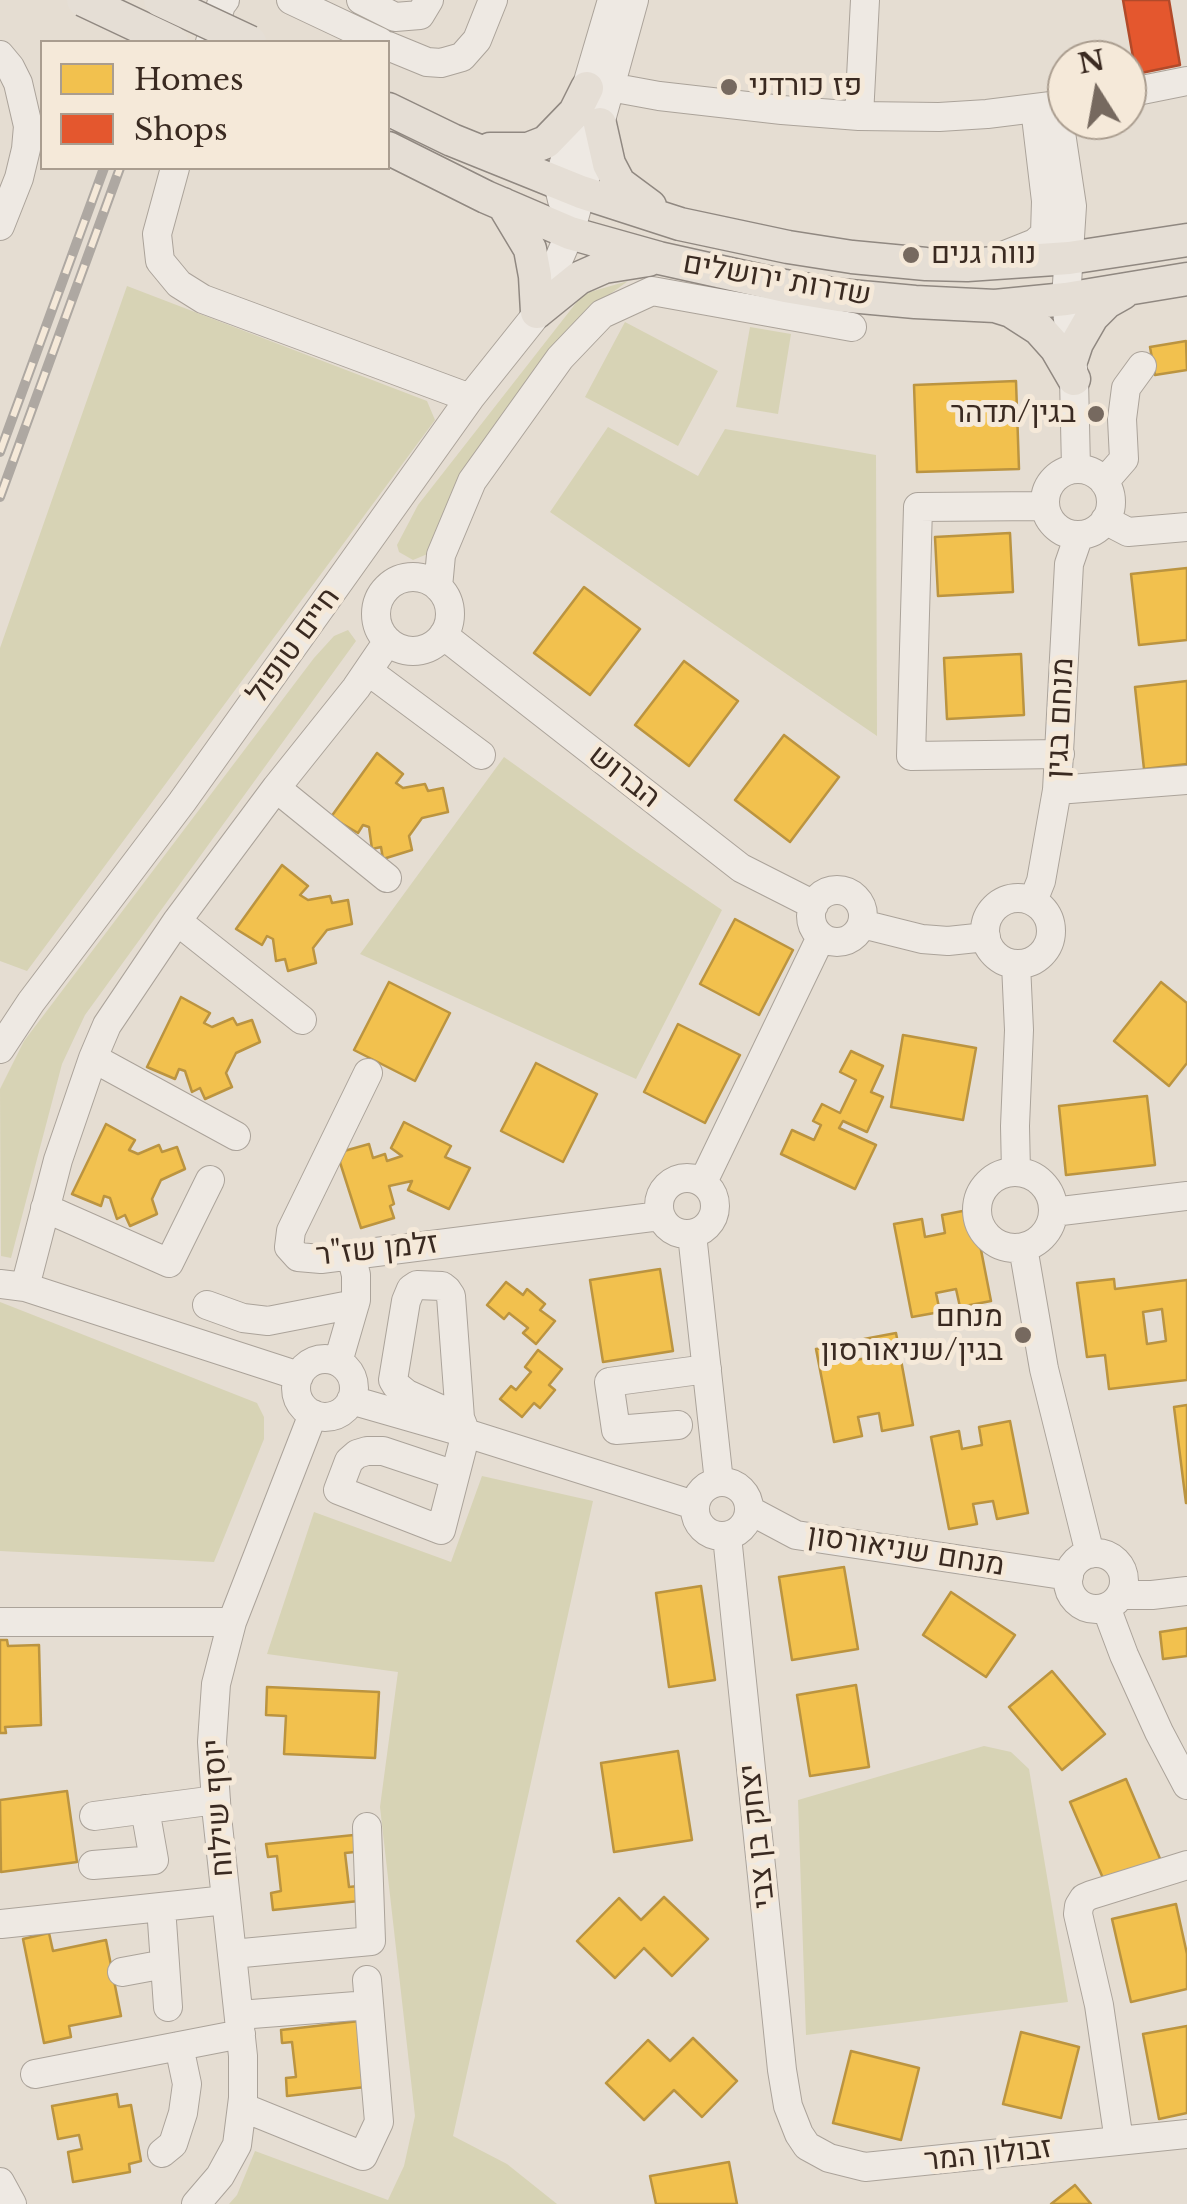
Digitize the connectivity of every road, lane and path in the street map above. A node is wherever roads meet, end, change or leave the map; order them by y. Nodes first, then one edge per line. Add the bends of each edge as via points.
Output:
1 (82, 0) edge
2 (160, 0) edge
3 (225, 0) edge
4 (291, 0) edge
5 (361, 0) edge
6 (429, 0) edge
7 (493, 0) edge
8 (612, 0) edge
9 (634, 0) edge
10 (866, 0) edge
11 (315, 6) edge
12 (168, 40) edge
13 (211, 40) edge
14 (246, 40) edge
15 (376, 40) edge
16 (390, 47) edge
17 (0, 54) edge
18 (1187, 81) edge
19 (598, 88) junction
20 (1147, 89) edge
21 (1047, 107) edge
22 (390, 110) edge
23 (859, 116) junction
24 (600, 124) junction
25 (452, 140) junction
26 (1051, 140) edge
27 (1059, 140) edge
28 (390, 149) edge
29 (173, 170) edge
30 (570, 188) junction
31 (503, 204) junction
32 (1072, 206) junction
33 (680, 224) junction
34 (0, 226) edge
35 (570, 233) junction
36 (1187, 240) edge
37 (1136, 250) junction
38 (659, 258) junction
39 (1068, 258) junction
40 (966, 265) junction
41 (1187, 278) edge
42 (1131, 289) junction
43 (1066, 300) junction
44 (995, 306) junction
45 (537, 312) junction
46 (852, 327) dead end
47 (1142, 366) dead end
48 (1073, 369) junction
49 (470, 398) junction
50 (1076, 468) junction
51 (1104, 482) junction
52 (1044, 506) junction
53 (1105, 520) junction
54 (1187, 527) edge
55 (1080, 535) junction
56 (356, 559) junction
57 (390, 586) junction
58 (438, 587) junction
59 (443, 635) junction
60 (388, 641) junction
61 (368, 671) junction
62 (1060, 754) junction
63 (481, 755) dead end
64 (1187, 780) edge
65 (276, 788) junction
66 (1057, 790) junction
67 (387, 878) dead end
68 (1033, 901) junction
69 (814, 905) junction
70 (177, 922) junction
71 (862, 924) junction
72 (821, 937) junction
73 (986, 938) junction
74 (1016, 964) junction
75 (302, 1020) dead end
76 (0, 1049) edge
77 (93, 1058) junction
78 (368, 1073) dead end
79 (236, 1136) dead end
80 (1016, 1172) junction
81 (210, 1180) dead end
82 (703, 1182) junction
83 (1187, 1196) edge
84 (46, 1208) junction
85 (1054, 1212) junction
86 (660, 1216) junction
87 (692, 1234) junction
88 (1023, 1247) junction
89 (351, 1256) junction
90 (8, 1283) edge
91 (355, 1304) junction
92 (208, 1305) dead end
93 (338, 1362) junction
94 (707, 1369) junction
95 (299, 1376) junction
96 (351, 1400) junction
97 (313, 1414) junction
98 (678, 1425) dead end
99 (463, 1426) junction
100 (455, 1475) dead end
101 (718, 1482) junction
102 (694, 1505) junction
103 (749, 1510) junction
104 (727, 1536) junction
105 (1090, 1554) junction
106 (1069, 1576) junction
107 (1187, 1591) edge
108 (1113, 1601) junction
109 (0, 1622) edge
110 (232, 1622) junction
111 (1187, 1728) edge
112 (1159, 1732) junction
113 (1187, 1785) edge
114 (216, 1800) junction
115 (146, 1809) junction
116 (94, 1816) dead end
117 (367, 1827) dead end
118 (1187, 1864) edge
119 (92, 1865) dead end
120 (226, 1900) junction
121 (161, 1907) junction
122 (1, 1924) edge
123 (232, 1954) junction
124 (165, 1964) junction
125 (122, 1972) dead end
126 (168, 2008) dead end
127 (240, 2025) junction
128 (179, 2046) junction
129 (35, 2074) dead end
130 (242, 2108) junction
131 (799, 2134) joint
132 (1187, 2134) edge
133 (1119, 2141) junction
134 (162, 2153) dead end
135 (0, 2182) edge
136 (12, 2204) edge
137 (196, 2204) edge

1 - 12 main road, bridge
2 - 14 main road, bridge
3 - 13 street
4 - 11 street
5 - 6 street via 395,17 420,14
7 - 16 street via 478,40 452,62 427,62
8 - 19 street
9 - 19 street
10 - 23 street
11 - 15 street
17 - 34 street via 18,83 28,126 19,178
18 - 20 street
19 - 23 street
19 - 24 street
19 - 25 main road via 546,142 528,150
19 - 30 street
21 - 23 street
22 - 25 main road, שדרות ירושלים
24 - 30 street
24 - 33 main road via 619,182
25 - 30 main road, שדרות ירושלים
26 - 40 street via 1045,234 1026,247
27 - 32 street
28 - 31 main road, שדרות ירושלים
29 - 49 street via 157,234 160,261 179,284
30 - 33 main road, שדרות ירושלים
30 - 35 street, חיים טופול
31 - 35 main road, שדרות ירושלים
31 - 45 main road via 530,249
32 - 37 street via 1096,239
32 - 39 street
33 - 40 main road, שדרות ירושלים via 852,257
35 - 38 main road, שדרות ירושלים
35 - 45 street, חיים טופול
36 - 37 main road, שדרות ירושלים
37 - 39 main road, שדרות ירושלים
38 - 44 main road, שדרות ירושלים via 839,295
38 - 45 main road via 592,272
39 - 40 main road, שדרות ירושלים
39 - 43 street
41 - 42 main road, שדרות ירושלים
42 - 43 main road, שדרות ירושלים
42 - 48 main road via 1098,310 1076,343
43 - 44 main road, שדרות ירושלים
43 - 48 street
44 - 48 main road via 1039,329
45 - 49 street, חיים טופול
46 - 58 street via 652,290 602,314 560,358 472,481 442,555
47 - 51 street via 1126,388 1124,460
48 - 50 street
49 - 56 street, חיים טופול
50 - 51 street
50 - 52 street via 1049,485
51 - 53 street via 1111,501
52 - 55 street via 1052,524
52 - 62 street via 918,507 911,756
53 - 54 street via 1128,532
53 - 55 street
55 - 62 street, מנחם בגין via 1068,564
56 - 57 street
56 - 76 street, חיים טופול
57 - 58 street via 412,577
57 - 60 street via 376,615
58 - 59 street via 450,613
59 - 60 street via 420,650
59 - 69 street, הברוש via 741,868
60 - 61 street
61 - 63 street
61 - 65 street
62 - 66 street, מנחם בגין
64 - 66 street
65 - 67 street
65 - 70 street
66 - 68 street, מנחם בגין
68 - 73 street via 1010,898 999,904 990,912
68 - 74 street via 1048,916 1051,939 1038,958
69 - 71 street via 823,894 844,890 859,901
69 - 72 street via 812,922
70 - 75 street
70 - 77 street via 107,1025
71 - 72 street via 849,940
71 - 73 street via 922,939
72 - 82 street
73 - 74 street via 995,955
74 - 80 street
77 - 79 street
77 - 84 street
78 - 89 street, זלמן שז"ר via 289,1242 304,1259
80 - 85 street via 1040,1181
80 - 88 street via 989,1183 978,1218 992,1240
81 - 84 street via 170,1263
82 - 86 street via 684,1178 668,1185
82 - 87 street via 713,1217
83 - 85 street
84 - 90 street
85 - 88 street via 1044,1236
86 - 87 street via 673,1230
86 - 89 street, זלמן שז"ר
87 - 94 street
88 - 105 street via 1044,1368
89 - 91 street
90 - 95 street
91 - 92 street via 268,1320
91 - 93 street
93 - 95 street via 315,1361
93 - 96 street via 352,1378
94 - 98 street via 609,1382 616,1430
94 - 101 street
95 - 97 street via 298,1398
96 - 97 street via 335,1415
96 - 99 street
97 - 110 street, יוסף שילוח
99 - 100 street
99 - 102 street
101 - 102 street via 703,1488
101 - 103 street via 744,1492
102 - 104 street via 700,1527
103 - 104 street via 742,1528
103 - 106 street, מנחם שניאורסון via 796,1536
104 - 131 street, יצחק בן צבי via 782,2070
105 - 106 street
105 - 108 street via 1119,1564 1124,1582
106 - 108 street via 1076,1600 1093,1609
107 - 108 street
108 - 112 street via 1124,1655
109 - 110 street
110 - 114 street, יוסף שילוח via 216,1684
111 - 112 street
112 - 113 street
114 - 115 street
114 - 120 street, יוסף שילוח
115 - 116 street
115 - 119 street via 154,1860
117 - 123 street via 372,1941
118 - 133 street via 1091,1895 1079,1906
120 - 121 street
120 - 123 street, יוסף שילוח
121 - 122 street
121 - 124 street
123 - 127 street, יוסף שילוח
124 - 125 street
124 - 126 street
127 - 128 street
127 - 130 street, יוסף שילוח
127 - 130 street via 368,1992 379,2122 364,2156
128 - 129 street
128 - 134 street via 184,2113 173,2144
130 - 137 street, יוסף שילוח via 237,2145
131 - 133 street, זבולון המר via 829,2158 865,2167
132 - 133 street, זבולון המר
135 - 136 street

